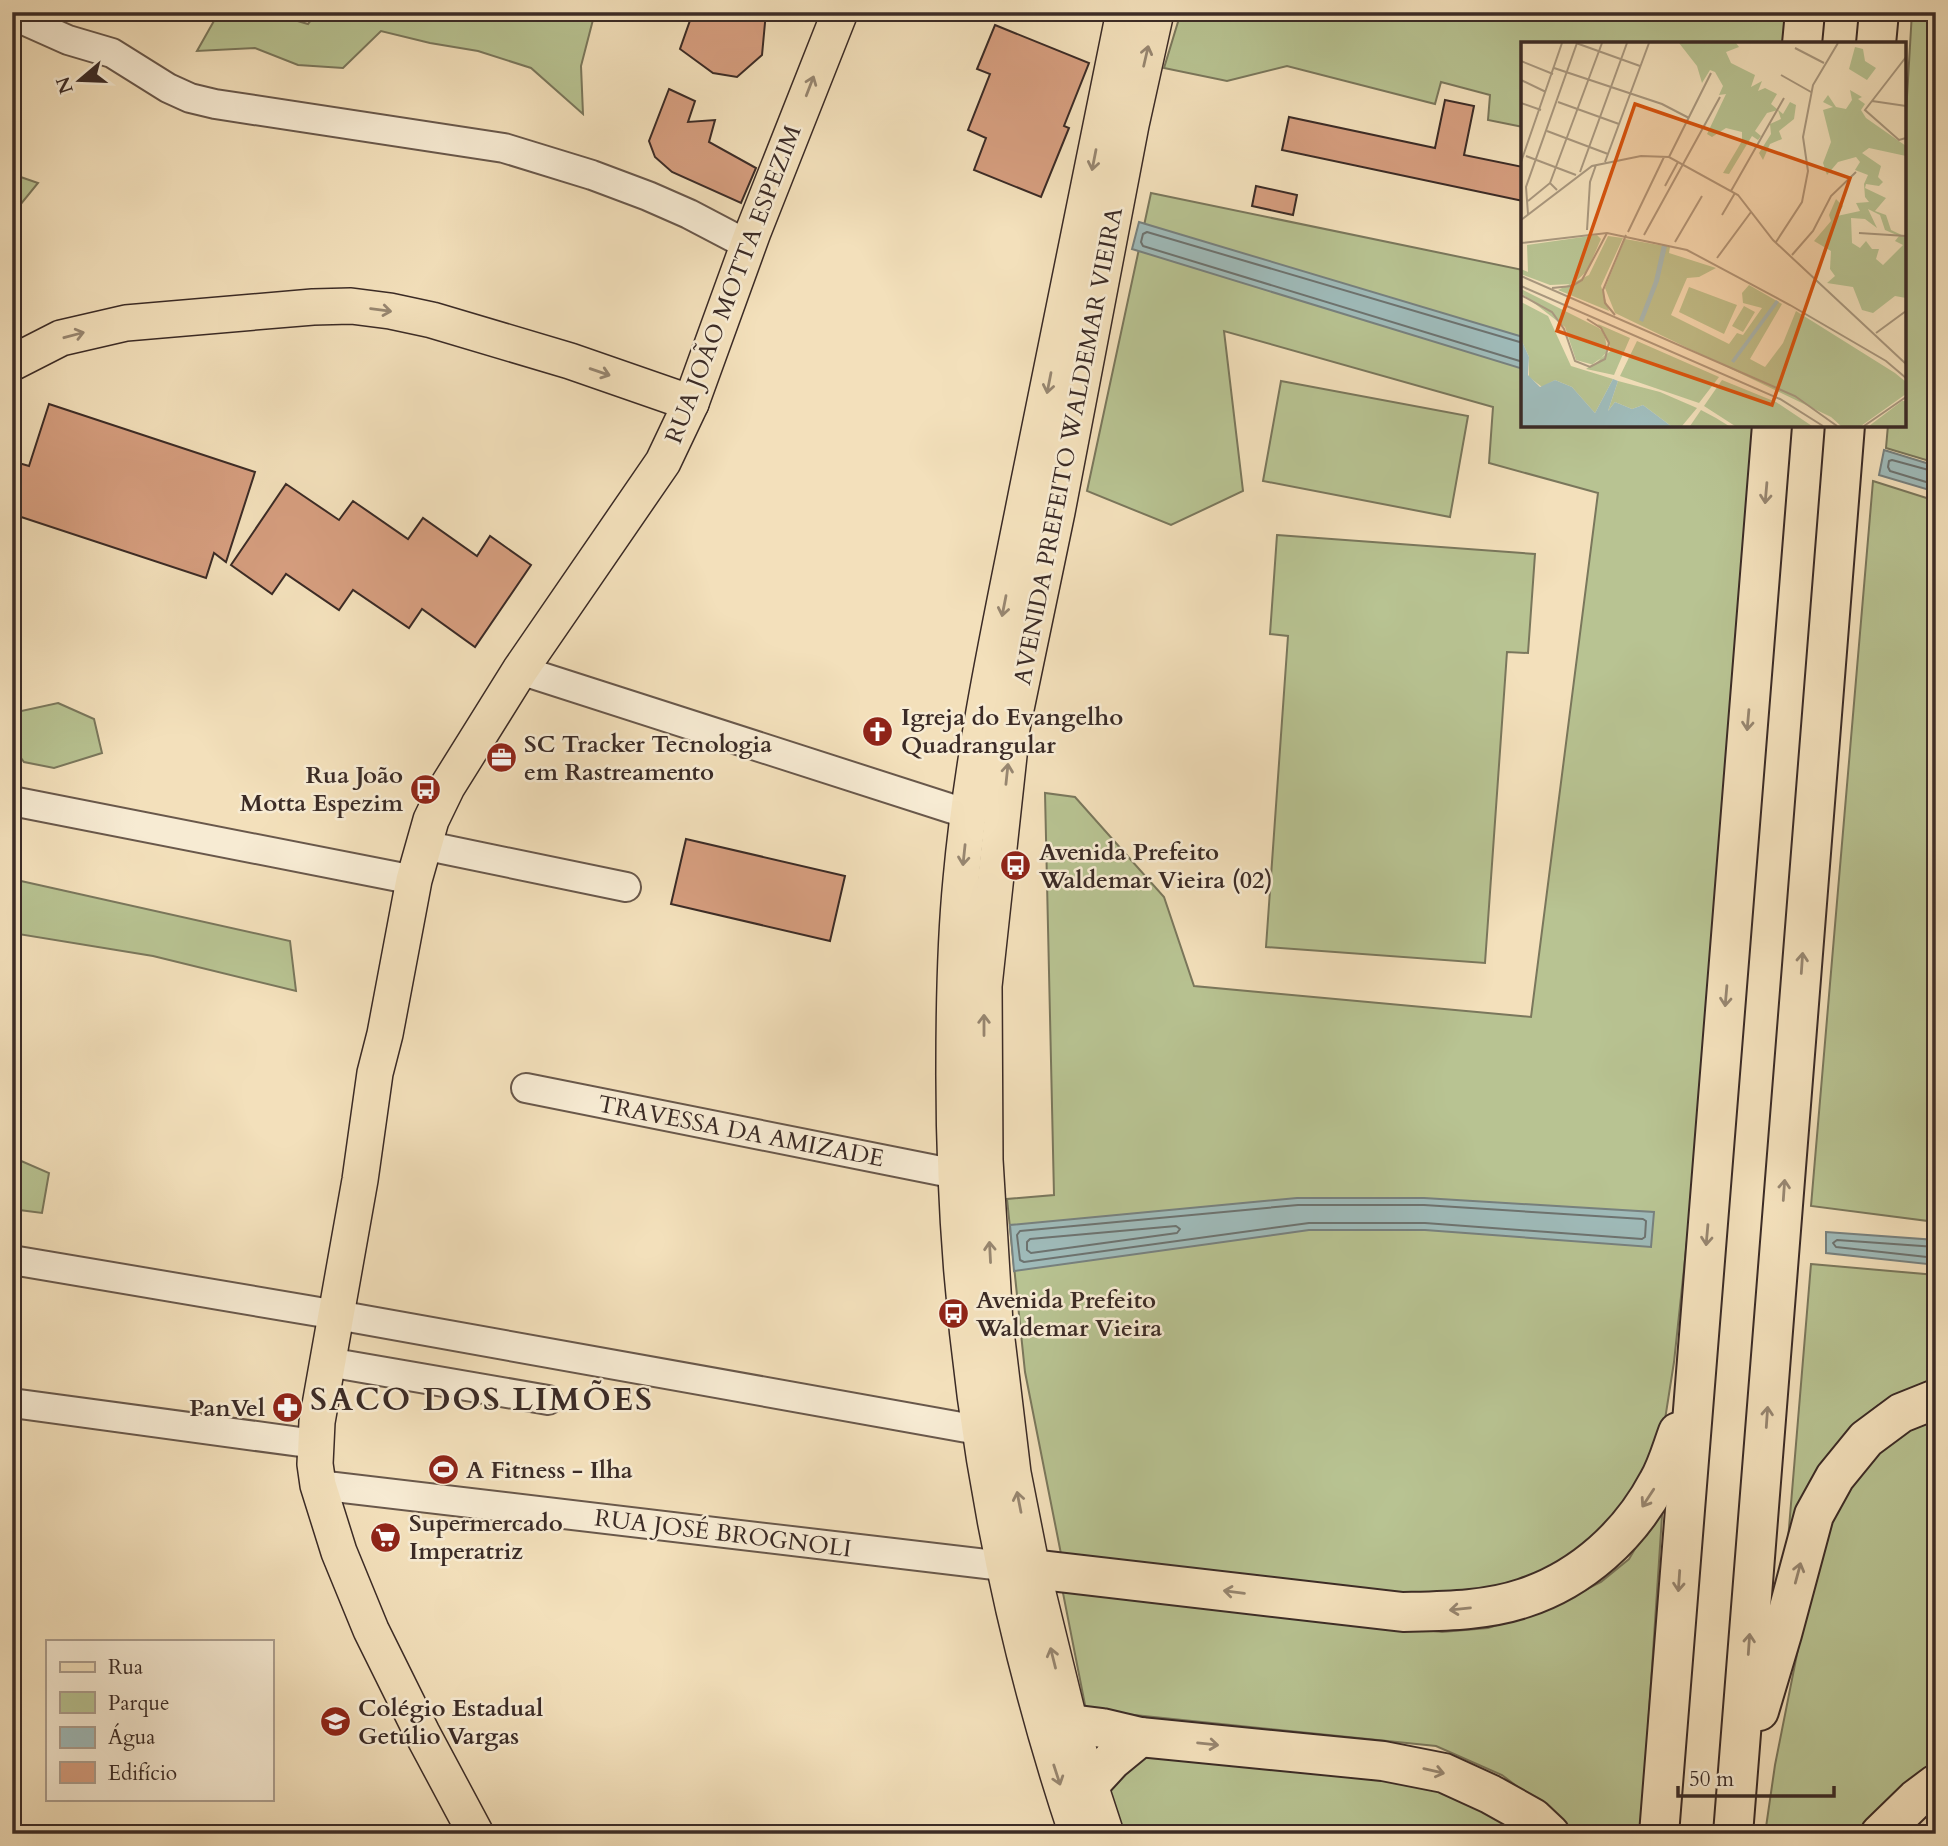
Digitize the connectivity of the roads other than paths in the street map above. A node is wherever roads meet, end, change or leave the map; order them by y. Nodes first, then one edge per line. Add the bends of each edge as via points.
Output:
1 (840, 12) edge
2 (1124, 12) edge
3 (1156, 12) edge
4 (1805, 12) edge
5 (1879, 12) edge
6 (12, 15) edge
7 (1802, 42) edge
8 (1876, 42) edge
9 (1116, 122) junction
10 (748, 245) junction
11 (12, 363) edge
12 (691, 403) junction
13 (1772, 427) edge
14 (1845, 427) edge
15 (520, 670) junction
16 (12, 802) edge
17 (968, 814) junction
18 (423, 845) junction
19 (414, 880) junction
20 (626, 887) dead end
21 (973, 938) junction
22 (526, 1088) dead end
23 (956, 1174) junction
24 (12, 1260) edge
25 (337, 1315) junction
26 (328, 1363) junction
27 (1693, 1391) junction
28 (1936, 1399) edge
29 (548, 1400) dead end
30 (12, 1403) edge
31 (978, 1430) junction
32 (315, 1444) junction
33 (318, 1485) junction
34 (1017, 1568) junction
35 (1054, 1720) junction
36 (1140, 1737) junction
37 (1738, 1780) junction
38 (1936, 1784) edge
39 (1090, 1785) junction
40 (476, 1834) edge
41 (1077, 1834) edge
42 (1107, 1834) edge
43 (1550, 1834) edge
44 (1659, 1834) edge
45 (1734, 1834) edge
46 (1880, 1834) edge

10 -> 1 main road, RUA JOÃO MOTTA ESPEZIM
2 - 9 main road, AVENIDA PREFEITO WALDEMAR VIEIRA
9 -> 3 main road, AVENIDA PREFEITO WALDEMAR VIEIRA
4 - 7 highway
5 - 8 highway
6 - 10 street via 111,53 191,98 503,148 648,196
9 -> 17 main road, AVENIDA PREFEITO WALDEMAR VIEIRA via 993,662
21 -> 9 main road, AVENIDA PREFEITO WALDEMAR VIEIRA via 1057,512
10 - 12 main road, RUA JOÃO MOTTA ESPEZIM
11 -> 12 main road via 61,338 126,323 351,306 432,320
12 - 15 main road, RUA JOÃO MOTTA ESPEZIM via 663,462
13 -> 27 highway
37 -> 14 highway
15 - 17 street
15 - 18 main road, RUA JOÃO MOTTA ESPEZIM via 447,787
16 - 19 street
17 -> 21 main road, AVENIDA PREFEITO WALDEMAR VIEIRA
18 - 19 main road, RUA JOÃO MOTTA ESPEZIM
18 - 20 street
19 - 25 main road, RUA JOÃO MOTTA ESPEZIM via 375,1073
21 - 23 main road, AVENIDA PREFEITO WALDEMAR VIEIRA via 954,1105
34 -> 21 main road, AVENIDA PREFEITO WALDEMAR VIEIRA via 1013,1473 995,1323 984,1130 984,986
22 - 23 street, TRAVESSA DA AMIZADE
23 - 31 main road, AVENIDA PREFEITO WALDEMAR VIEIRA
24 - 25 street
25 - 26 main road, RUA JOÃO MOTTA ESPEZIM
25 - 31 street
26 - 29 street
26 - 32 main road, RUA JOÃO MOTTA ESPEZIM
27 -> 34 highway via 1659,1481 1635,1518 1608,1548 1569,1579 1519,1600 1460,1610 1403,1612
27 -> 44 highway
37 -> 28 highway via 1814,1515 1835,1477 1866,1439 1901,1413
30 - 32 street
31 - 34 main road, AVENIDA PREFEITO WALDEMAR VIEIRA
32 - 33 main road, RUA JOÃO MOTTA ESPEZIM
33 - 34 street, RUA JOSÉ BROGNOLI
33 - 40 main road, RUA JOÃO MOTTA ESPEZIM via 371,1630
34 - 35 main road, AVENIDA PREFEITO WALDEMAR VIEIRA
35 - 36 highway
35 - 39 main road, AVENIDA PREFEITO WALDEMAR VIEIRA
35 -> 41 main road, AVENIDA PREFEITO WALDEMAR VIEIRA
36 - 39 highway
36 -> 43 highway via 1383,1761 1444,1773 1533,1818
37 - 45 highway
38 - 46 highway
39 - 42 main road, AVENIDA PREFEITO WALDEMAR VIEIRA

